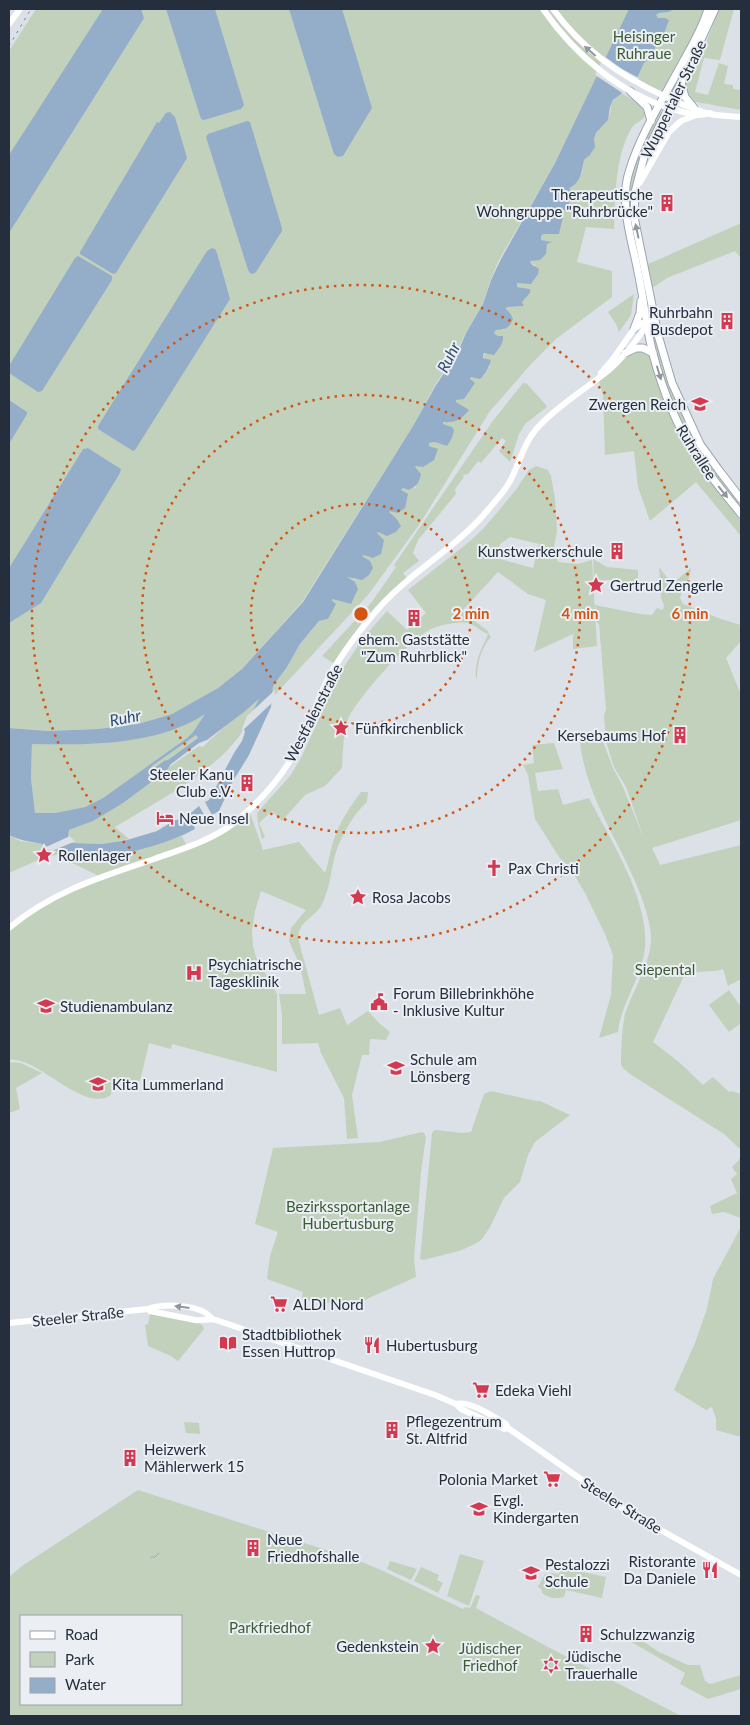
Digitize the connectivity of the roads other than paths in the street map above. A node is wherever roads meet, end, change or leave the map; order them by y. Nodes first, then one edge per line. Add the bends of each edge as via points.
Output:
1 (20, 9) edge
2 (543, 9) edge
3 (553, 9) edge
4 (708, 9) edge
5 (715, 9) edge
6 (9, 24) edge
7 (681, 84) junction
8 (630, 91) joint
9 (664, 96) junction
10 (640, 98) junction
11 (672, 100) junction
12 (660, 105) junction
13 (669, 108) junction
14 (695, 111) junction
15 (741, 117) edge
16 (651, 121) junction
17 (635, 192) junction
18 (642, 271) junction
19 (642, 293) junction
20 (654, 311) junction
21 (648, 324) junction
22 (634, 329) junction
23 (658, 335) junction
24 (624, 353) junction
25 (653, 353) junction
26 (598, 378) junction
27 (741, 499) edge
28 (741, 514) edge
29 (9, 928) edge
30 (148, 1309) junction
31 (212, 1319) junction
32 (9, 1323) edge
33 (741, 1575) edge

1 - 6 main road
2 - 8 main road via 585,58
9 -> 3 main road via 620,73 590,51
4 - 9 main road, Wuppertaler Straße via 694,43
5 - 7 main road, Wuppertaler Straße
7 - 11 main road, Wuppertaler Straße
7 - 14 main road
8 - 10 main road
9 - 11 main road
9 - 12 main road, Wuppertaler Straße
10 - 12 main road
10 - 16 main road
11 - 13 main road, Wuppertaler Straße
11 - 14 main road
12 - 13 main road
12 - 16 main road, Wuppertaler Straße
13 - 14 main road
13 - 17 main road, Wuppertaler Straße via 644,157
14 - 15 main road
14 - 17 main road via 669,132
16 - 18 main road, Wuppertaler Straße via 631,167 626,191 626,218
18 -> 17 main road, Wuppertaler Straße via 634,218
18 - 19 main road, Wuppertaler Straße
18 - 20 main road, Wuppertaler Straße
19 - 21 main road, Wuppertaler Straße
19 - 22 main road
20 - 21 main road, Westfalenstraße
20 - 23 main road, Ruhrallee
21 - 22 main road via 642,323
21 - 23 main road
21 - 24 main road, Westfalenstraße
21 - 25 main road, Ruhrallee
22 - 26 main road, Westfalenstraße
23 - 27 main road, Ruhrallee via 672,383 692,428
24 - 25 main road via 636,348
24 - 26 main road, Westfalenstraße
25 -> 28 main road, Ruhrallee via 683,433 706,470
26 - 29 main road, Westfalenstraße via 533,432 507,486 477,523 404,584 352,641 336,663 292,757 249,810 231,825 200,842 62,892 28,912
30 - 31 main road, Steeler Straße via 195,1320
31 -> 30 main road, Steeler Straße via 206,1312 182,1306
30 - 32 main road, Steeler Straße
31 - 33 main road, Steeler Straße via 481,1410 506,1424 625,1510

